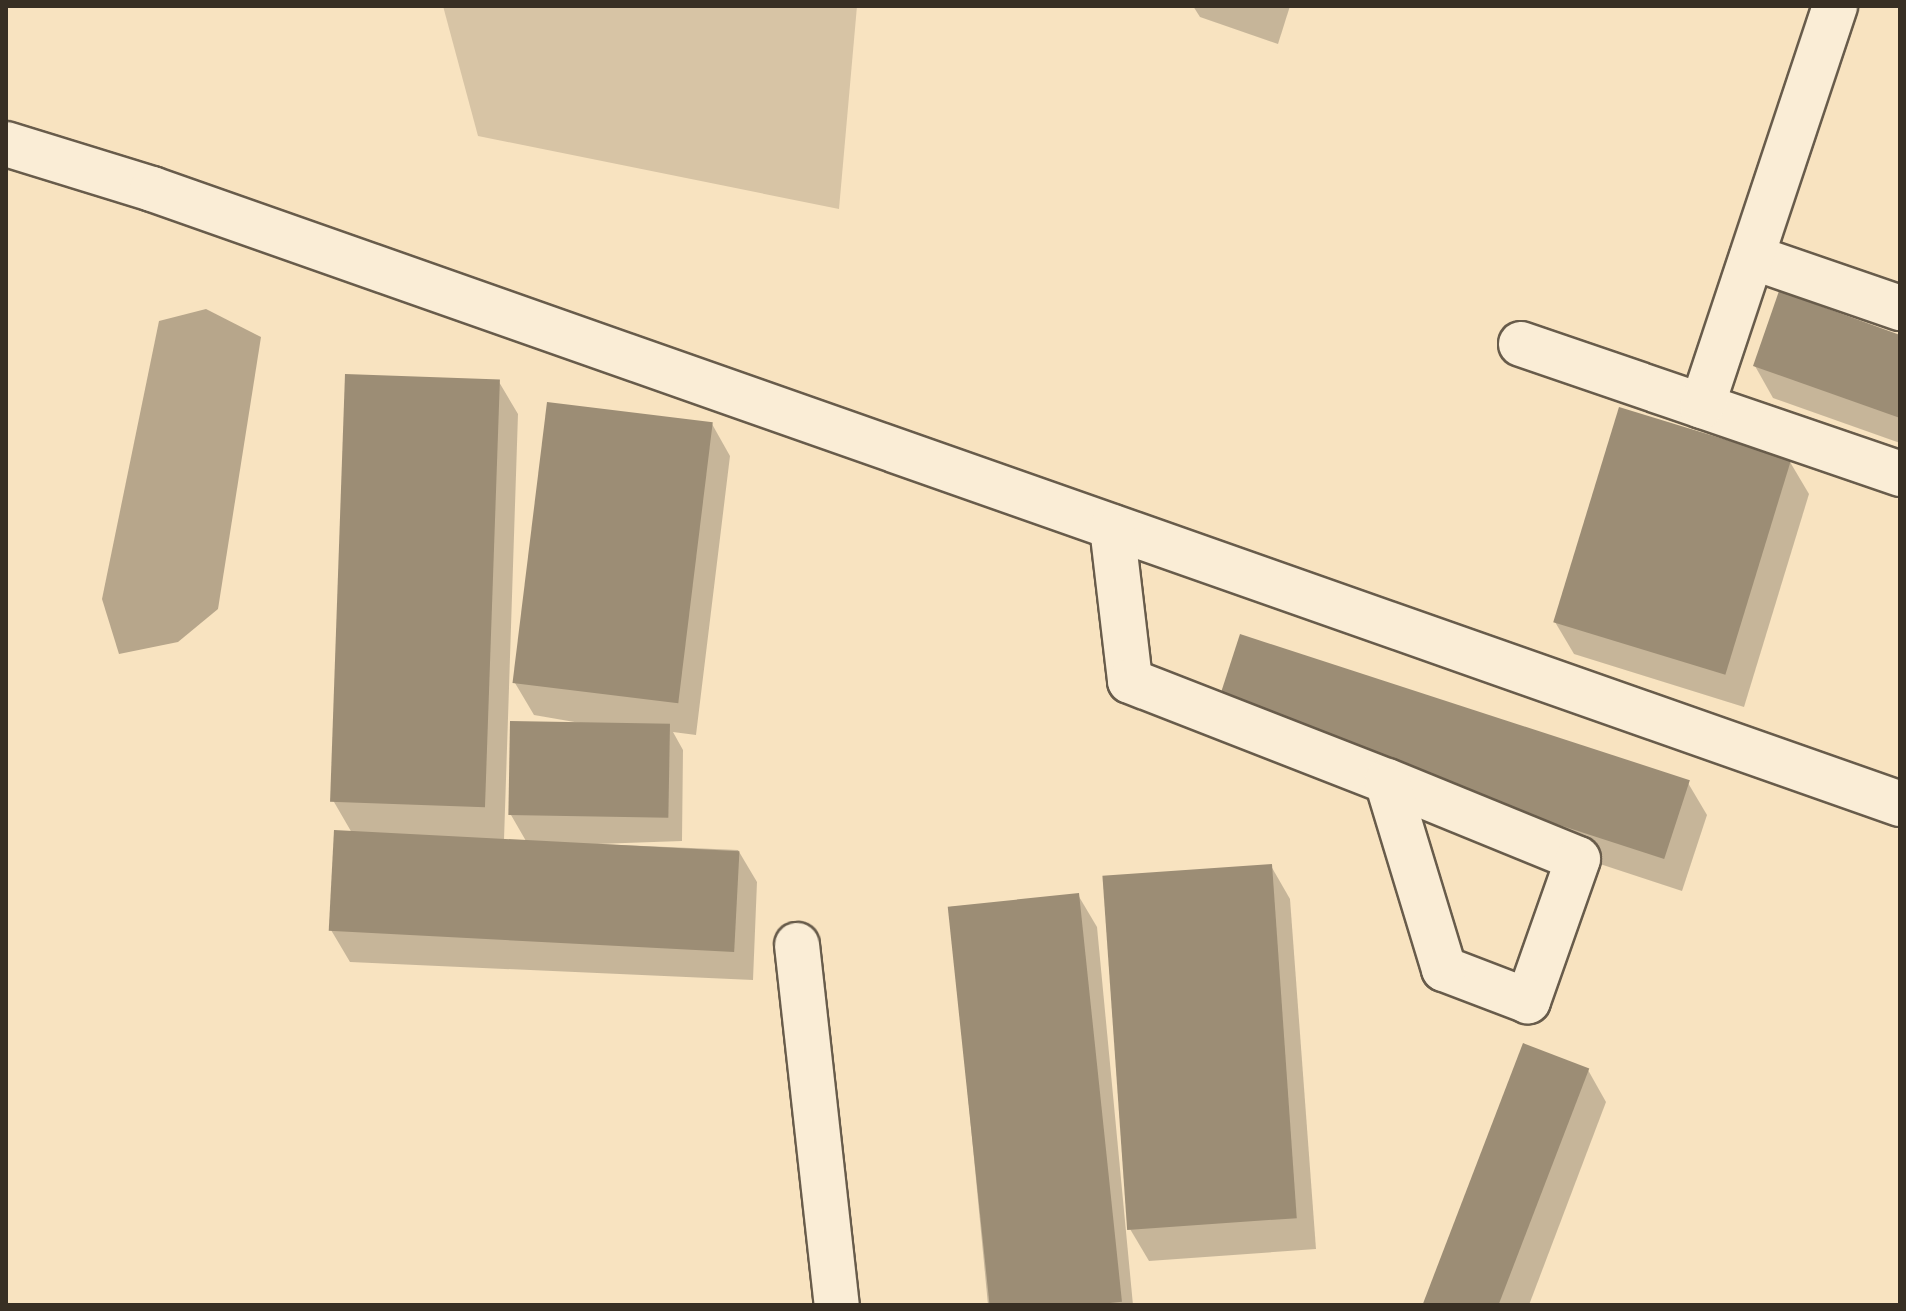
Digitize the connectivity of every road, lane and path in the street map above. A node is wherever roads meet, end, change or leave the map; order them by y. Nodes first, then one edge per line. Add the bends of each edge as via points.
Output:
1 (1835, 6) edge
2 (6, 144) edge
3 (1752, 257) junction
4 (1900, 308) edge
5 (1521, 344) dead end
6 (1702, 406) junction
7 (1900, 474) edge
8 (1112, 527) junction
9 (1387, 781) junction
10 (1900, 804) edge
11 (797, 945) dead end
12 (837, 1305) edge

1 - 3 street
2 - 8 street via 152,189
3 - 4 street
3 - 6 street
5 - 6 street
6 - 7 street
8 - 9 street via 1130,681
8 - 10 street
9 - 9 street via 1578,859 1528,1001 1444,969
11 - 12 street

